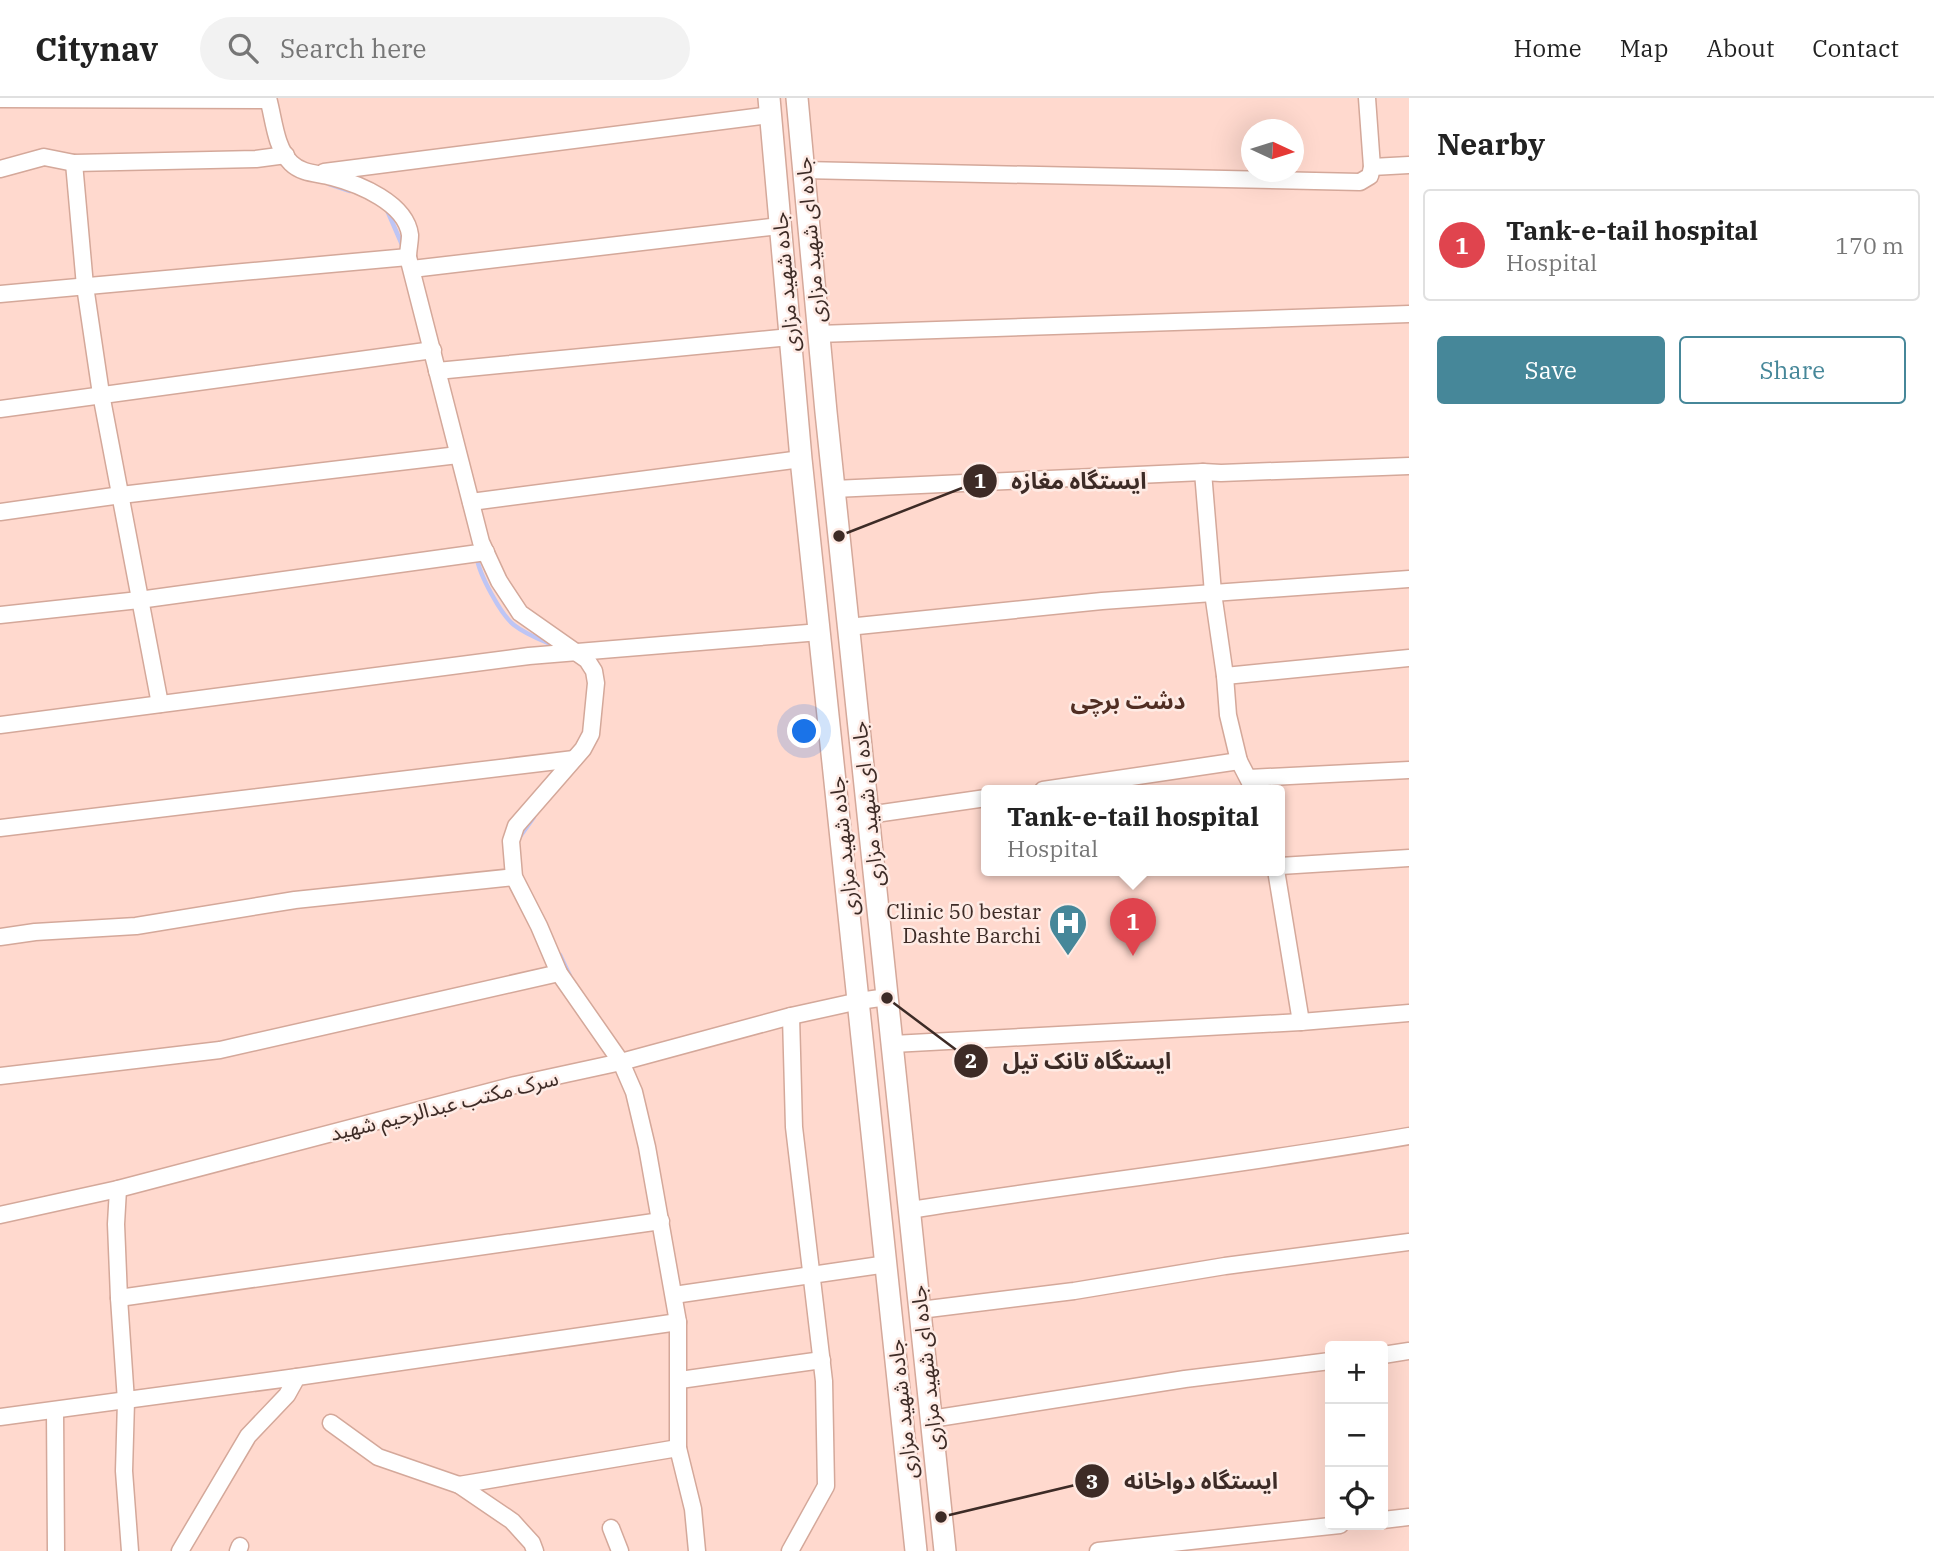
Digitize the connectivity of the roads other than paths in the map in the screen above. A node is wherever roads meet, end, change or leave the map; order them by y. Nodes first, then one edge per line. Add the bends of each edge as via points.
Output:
1 (797, 98) edge
2 (1367, 98) edge
3 (0, 99) edge
4 (268, 99) edge
5 (769, 106) edge
6 (286, 155) junction
7 (74, 163) junction
8 (1409, 164) edge
9 (1372, 167) junction
10 (0, 169) edge
11 (803, 170) junction
12 (310, 173) junction
13 (779, 226) junction
14 (410, 262) junction
15 (85, 286) junction
16 (0, 293) edge
17 (1409, 314) edge
18 (818, 334) junction
19 (790, 337) junction
20 (433, 350) junction
21 (438, 371) junction
22 (101, 394) junction
23 (0, 409) edge
24 (458, 455) junction
25 (802, 459) junction
26 (1409, 466) edge
27 (1203, 472) junction
28 (834, 489) junction
29 (121, 495) junction
30 (471, 502) junction
31 (0, 512) edge
32 (486, 552) junction
33 (1409, 579) edge
34 (1213, 593) junction
35 (139, 600) junction
36 (0, 615) edge
37 (848, 626) junction
38 (820, 632) junction
39 (576, 652) junction
40 (1409, 658) edge
41 (1225, 676) junction
42 (160, 704) junction
43 (0, 725) edge
44 (574, 759) junction
45 (1239, 761) junction
46 (1409, 770) edge
47 (1252, 784) edge
48 (1077, 785) edge
49 (981, 799) edge
50 (868, 815) junction
51 (0, 828) edge
52 (1409, 858) edge
53 (1285, 866) edge
54 (1277, 876) edge
55 (514, 877) junction
56 (0, 937) edge
57 (559, 973) junction
58 (887, 997) junction
59 (859, 1001) junction
60 (1409, 1013) edge
61 (791, 1016) junction
62 (1301, 1022) junction
63 (894, 1044) junction
64 (621, 1062) junction
65 (0, 1076) edge
66 (1409, 1136) edge
67 (118, 1189) junction
68 (910, 1210) junction
69 (0, 1215) edge
70 (661, 1221) junction
71 (1409, 1242) edge
72 (887, 1264) junction
73 (813, 1275) junction
74 (674, 1295) junction
75 (119, 1298) junction
76 (920, 1310) junction
77 (678, 1322) junction
78 (1409, 1351) edge
79 (1388, 1354) edge
80 (822, 1360) junction
81 (1325, 1362) edge
82 (297, 1377) junction
83 (680, 1381) junction
84 (126, 1401) junction
85 (55, 1411) junction
86 (0, 1417) edge
87 (931, 1419) junction
88 (331, 1423) dead end
89 (678, 1448) junction
90 (459, 1485) junction
91 (1409, 1517) edge
92 (1388, 1519) edge
93 (1325, 1527) edge
94 (611, 1528) dead end
95 (56, 1551) edge
96 (130, 1551) edge
97 (180, 1551) edge
98 (535, 1551) edge
99 (620, 1551) edge
100 (697, 1551) edge
101 (790, 1551) edge
102 (916, 1551) edge
103 (945, 1551) edge
104 (1098, 1551) edge

1 - 11 main road, جاده ای شهید مزاری
2 - 9 street
3 - 4 street
4 - 6 street via 279,145
5 - 12 street
5 - 13 main road, جاده شهید مزاری
6 - 7 street
6 - 12 street via 292,164
7 - 10 street via 44,157
7 - 15 street
8 - 9 street
9 - 11 street via 1370,176 1360,183
11 - 18 main road, جاده ای شهید مزاری
12 - 14 street via 364,189 391,203 410,234
13 - 14 street
13 - 19 main road, جاده شهید مزاری
14 - 15 street
14 - 20 street
15 - 16 street
15 - 22 street
17 - 18 street
18 - 28 main road, جاده ای شهید مزاری
19 - 21 street
19 - 25 main road, جاده شهید مزاری
20 - 21 street
20 - 22 street
21 - 24 street
22 - 23 street
22 - 29 street
24 - 29 street
24 - 30 street
25 - 30 street
25 - 38 main road, جاده شهید مزاری
26 - 27 street
27 - 28 street
27 - 34 street
28 - 37 main road, جاده ای شهید مزاری
29 - 31 street
29 - 35 street
30 - 32 street
32 - 35 street
32 - 39 street via 520,613
33 - 34 street
34 - 37 street
34 - 41 street
35 - 36 street
35 - 42 street
37 - 50 main road, جاده ای شهید مزاری
38 - 39 street
38 - 59 main road, جاده شهید مزاری
39 - 42 street
39 - 44 street via 587,660 596,683 591,734
40 - 41 street
41 - 45 street
42 - 43 street
44 - 51 street
44 - 55 street via 516,826 511,841
45 - 47 street
45 - 48 street
46 - 47 street
49 - 50 street
50 - 58 main road, جاده ای شهید مزاری
52 - 53 street
54 - 62 street
55 - 56 street via 295,900 136,926
55 - 57 street
57 - 64 street
57 - 65 street via 220,1050
58 - 59 street, سرک مکتب عبدالرحیم شهید
58 - 63 main road, جاده ای شهید مزاری
59 - 61 street, سرک مکتب عبدالرحیم شهید
59 - 72 main road, جاده شهید مزاری
60 - 62 street
61 - 64 street, سرک مکتب عبدالرحیم شهید
61 - 73 street via 794,1127
62 - 63 street
63 - 68 main road, جاده ای شهید مزاری
64 - 67 street, سرک مکتب عبدالرحیم شهید via 514,1085
64 - 70 street via 634,1092
66 - 68 street
67 - 69 street, سرک مکتب عبدالرحیم شهید
67 - 75 street
68 - 76 main road, جاده ای شهید مزاری
70 - 74 street
70 - 75 street
71 - 76 street
72 - 73 street
72 - 102 main road, جاده شهید مزاری
73 - 74 street
73 - 80 street
74 - 77 street
75 - 84 street
76 - 87 main road, جاده ای شهید مزاری
77 - 82 street
77 - 83 street
78 - 79 street
80 - 83 street
80 - 101 street via 826,1486
81 - 87 street
82 - 84 street
82 - 97 street via 248,1436
83 - 89 street
84 - 85 street
84 - 96 street via 124,1471
85 - 86 street
85 - 95 street
87 - 103 main road, جاده ای شهید مزاری
88 - 90 street via 378,1457
89 - 90 street
89 - 100 street via 693,1509
90 - 98 street via 512,1521
91 - 92 street
93 - 104 street
94 - 99 street

